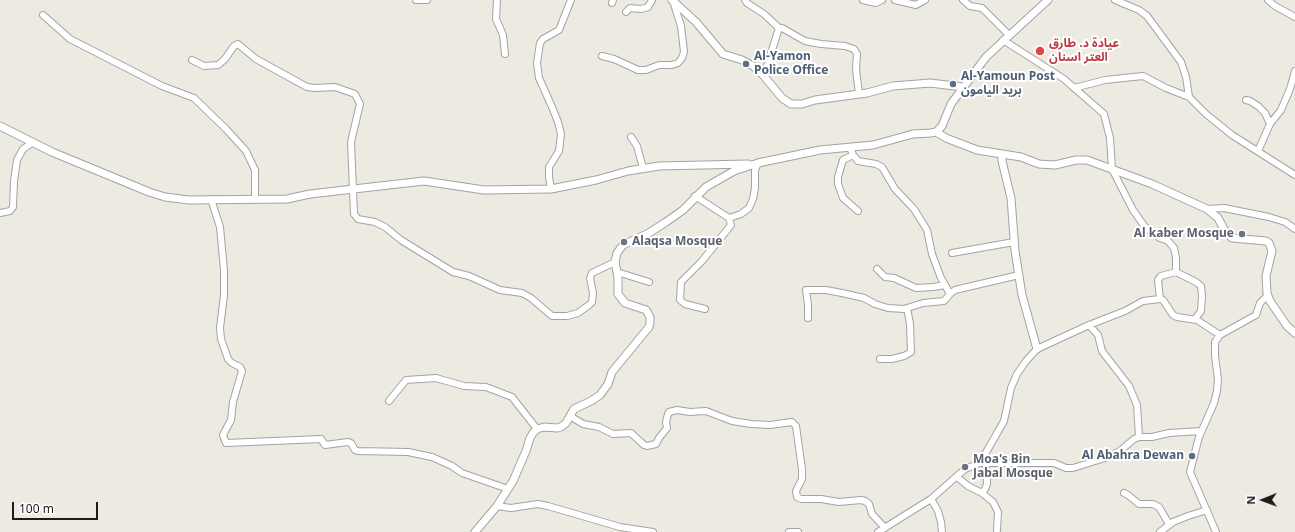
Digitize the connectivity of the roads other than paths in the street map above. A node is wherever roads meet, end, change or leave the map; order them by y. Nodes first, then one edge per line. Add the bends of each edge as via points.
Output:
1 (416, 0) edge
2 (427, 0) edge
3 (497, 0) edge
4 (571, 0) edge
5 (652, 0) edge
6 (673, 0) edge
7 (745, 0) edge
8 (863, 0) edge
9 (882, 0) edge
10 (895, 0) edge
11 (925, 0) edge
12 (963, 0) edge
13 (1048, 0) edge
14 (1115, 0) edge
15 (1268, 0) edge
16 (626, 12) dead end
17 (44, 15) dead end
18 (1295, 17) edge
19 (779, 28) junction
20 (1006, 37) junction
21 (505, 54) dead end
22 (602, 56) dead end
23 (192, 60) dead end
24 (1295, 71) edge
25 (763, 74) junction
26 (963, 87) junction
27 (1074, 88) junction
28 (859, 94) junction
29 (1189, 97) junction
30 (1246, 100) dead end
31 (1270, 124) junction
32 (0, 126) edge
33 (936, 132) junction
34 (631, 137) dead end
35 (32, 143) junction
36 (850, 147) junction
37 (1258, 151) junction
38 (1002, 154) junction
39 (853, 155) junction
40 (758, 164) junction
41 (643, 168) junction
42 (1112, 169) junction
43 (1295, 175) edge
44 (352, 188) junction
45 (552, 189) junction
46 (695, 196) junction
47 (211, 199) junction
48 (255, 199) junction
49 (1207, 209) junction
50 (858, 211) dead end
51 (0, 213) edge
52 (729, 218) junction
53 (1295, 229) edge
54 (1014, 242) junction
55 (952, 253) dead end
56 (616, 262) junction
57 (877, 269) dead end
58 (617, 272) junction
59 (1176, 272) junction
60 (1019, 275) junction
61 (649, 282) dead end
62 (945, 285) junction
63 (950, 294) junction
64 (1268, 295) junction
65 (1160, 298) junction
66 (907, 308) junction
67 (705, 309) dead end
68 (808, 318) dead end
69 (1195, 319) junction
70 (1089, 325) junction
71 (1295, 333) edge
72 (1220, 335) junction
73 (1037, 349) junction
74 (880, 359) dead end
75 (389, 401) dead end
76 (570, 416) junction
77 (537, 429) junction
78 (1202, 431) junction
79 (1139, 437) junction
80 (983, 462) junction
81 (957, 477) junction
82 (508, 489) junction
83 (982, 493) junction
84 (1124, 493) dead end
85 (931, 499) junction
86 (497, 506) junction
87 (1206, 510) junction
88 (1169, 524) junction
89 (885, 528) junction
90 (997, 530) dead end
91 (475, 532) edge
92 (653, 532) edge
93 (788, 532) edge
94 (798, 532) edge
95 (878, 532) edge
96 (942, 532) edge
97 (1160, 532) edge
98 (1216, 532) edge

1 - 2 street
3 - 21 street via 496,19
4 - 45 street via 560,30 543,38 539,44 538,73 561,134 559,151 550,167
5 - 16 street via 648,7 630,8
6 - 22 street via 681,26 684,52 678,62 638,70 614,58
6 - 25 street via 723,54 748,63
7 - 19 street
8 - 9 street via 876,3
10 - 11 street via 916,5
12 - 20 street via 970,6 982,8
13 - 20 street
14 - 29 street via 1147,16 1181,62
15 - 18 street
17 - 48 street via 70,38 162,86 194,98 246,151 255,170
19 - 25 street
19 - 28 street via 804,41 854,49 857,54
20 - 26 street via 986,57
20 - 27 street
23 - 44 street via 204,66 218,65 238,44 256,59 307,87 335,86 355,94 360,104 351,142
24 - 31 street via 1281,110
25 - 28 street via 782,98 794,105
26 - 28 street via 930,83 893,86
26 - 33 street via 951,104 942,126
27 - 29 street via 1105,80 1143,76
27 - 42 street via 1104,114 1110,138
29 - 37 street via 1232,135
30 - 31 street via 1258,106
31 - 37 street
32 - 35 street
33 - 36 street via 912,134 872,145
33 - 38 street via 977,150
34 - 41 street via 637,146
35 - 47 street via 157,195 181,200
35 - 51 street via 23,149 17,160 13,207 10,211
36 - 39 street
36 - 40 street via 820,150
37 - 43 street
38 - 42 street via 1047,165 1084,160
38 - 54 street via 1011,198
39 - 50 street via 843,160 838,184 843,198
39 - 62 street via 858,161 882,167 895,189 914,209 928,230 932,254
40 - 41 street via 690,164
40 - 46 street via 734,171 710,184
40 - 52 street via 755,170 753,200 741,214
41 - 45 street
42 - 49 street via 1177,194
42 - 59 street via 1133,210 1146,227 1174,248
44 - 45 street via 424,181 484,190
44 - 48 street via 287,199
44 - 56 street via 354,214 358,219 385,227 452,272 469,276 500,290 527,295 552,316 574,315 589,305 593,297 590,278 592,273
46 - 52 street
46 - 56 street via 683,210 655,230 623,245 617,254
47 - 48 street
47 - 82 street via 220,227 224,264 220,339 228,359 242,371 231,420 223,435 226,443 321,439 325,445 348,442 358,451 408,452 432,457 462,473
49 - 53 street via 1224,208 1269,217 1285,222
49 - 64 street via 1218,218 1229,236 1269,243 1272,251 1266,276
52 - 67 street via 731,225 726,233 681,282 680,300 685,304
54 - 55 street
54 - 60 street
56 - 58 street
57 - 62 street via 885,277 894,278 916,288
58 - 61 street
58 - 76 street via 619,297 628,305 646,310 650,323 612,372 605,390 574,409
59 - 65 street via 1161,276 1158,280
59 - 69 street via 1201,286 1201,311
60 - 63 street via 955,290
60 - 73 street
62 - 63 street
63 - 66 street via 944,301
64 - 71 street via 1287,326
64 - 72 street via 1260,303 1256,315
65 - 69 street via 1173,315
65 - 70 street via 1144,301
66 - 68 street via 888,308 842,292 806,290
66 - 74 street via 911,352 892,359
69 - 72 street
70 - 73 street
70 - 79 street via 1098,335 1102,351 1129,386 1137,405
72 - 78 street via 1216,338 1215,349 1217,391
73 - 80 street via 1017,374 1011,388 1004,421
75 - 77 street via 406,380 436,378 464,386 486,387 512,397
76 - 77 street via 561,427
76 - 89 street via 583,424 599,427 613,434 631,433 647,446 656,444 667,428 669,412 678,410 706,411 732,422 792,422 796,426 802,469 802,479 796,491 797,497 839,502 865,501 869,504 872,514
77 - 82 street via 530,438
78 - 79 street via 1169,432 1152,437
78 - 87 street via 1190,472
79 - 80 street via 1108,457 1073,468 1054,463
80 - 81 street via 969,467
80 - 83 street via 987,484
81 - 83 street
81 - 85 street
82 - 86 street
83 - 90 street via 993,502 998,512
84 - 88 street via 1139,504 1153,504 1159,507
85 - 89 street
85 - 96 street via 938,511
86 - 91 street
86 - 92 street via 511,508 538,504 620,527
87 - 88 street
87 - 98 street
88 - 97 street
89 - 95 street
93 - 94 street

